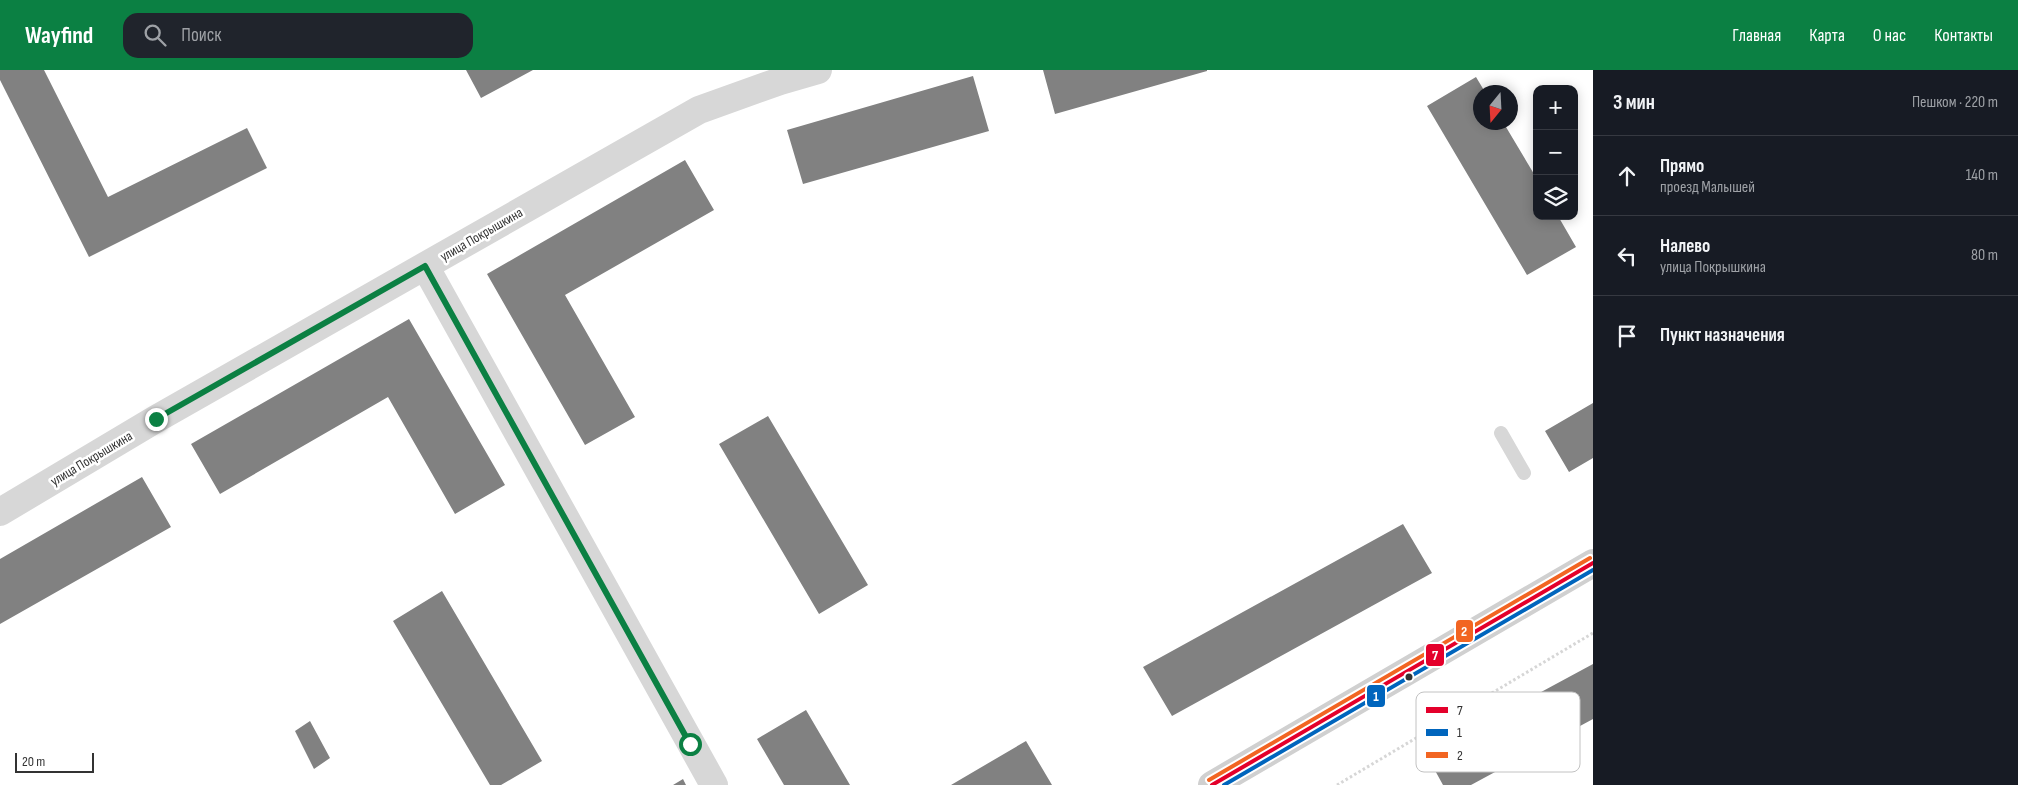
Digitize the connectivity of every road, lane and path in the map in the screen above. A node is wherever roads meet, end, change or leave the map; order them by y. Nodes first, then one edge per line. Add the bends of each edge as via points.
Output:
1 (818, 70) edge
2 (425, 266) junction
3 (1501, 433) dead end
4 (1524, 473) dead end
5 (0, 512) edge
6 (1593, 563) edge
7 (1593, 634) edge
8 (1495, 692) edge
9 (1416, 738) edge
10 (714, 785) edge
11 (1212, 785) edge
12 (1337, 785) edge

1 - 2 street, улица Покрышкина via 699,110
2 - 5 street, улица Покрышкина via 164,414
2 - 10 street
3 - 4 lane
6 - 11 main road
7 - 8 path
9 - 12 path

